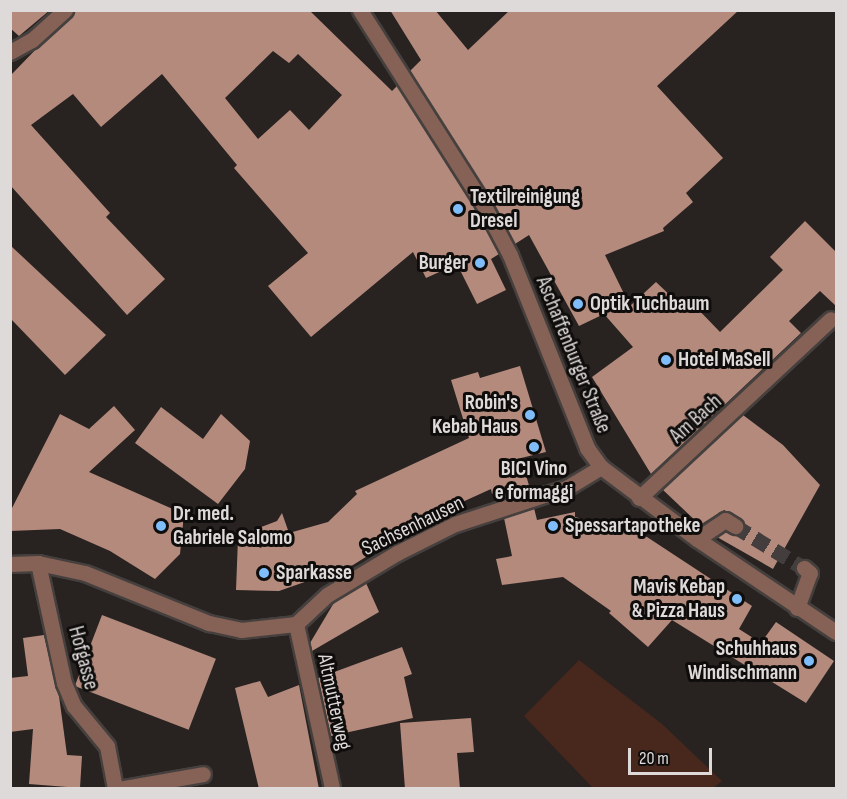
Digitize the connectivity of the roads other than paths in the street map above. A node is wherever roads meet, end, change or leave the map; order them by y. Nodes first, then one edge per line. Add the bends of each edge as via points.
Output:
1 (65, 10) edge
2 (360, 10) edge
3 (10, 52) edge
4 (831, 319) dead end
5 (601, 467) junction
6 (639, 498) junction
7 (735, 526) tunnel mouth
8 (697, 539) junction
9 (38, 563) junction
10 (10, 564) edge
11 (804, 568) dead end
12 (797, 608) junction
13 (296, 624) junction
14 (837, 632) edge
15 (203, 774) dead end
16 (115, 789) edge
17 (123, 789) edge
18 (332, 789) edge

1 - 3 street via 32,40
2 - 5 street, Aschaffenburger Straße via 483,204 510,255 588,448
4 - 6 street, Am Bach
5 - 6 street, Aschaffenburger Straße
5 - 13 street, Sachsenhausen via 568,487 454,524 327,596
6 - 8 street, Aschaffenburger Straße
7 - 8 street via 725,520
8 - 12 street, Aschaffenburger Straße
9 - 10 street
9 - 13 street via 85,573 209,623 241,630
9 - 16 street, Hofgasse via 64,683 74,706 107,746
11 - 12 street via 810,573
12 - 14 street, Aschaffenburger Straße
13 - 18 street, Altmutterweg
15 - 17 street

